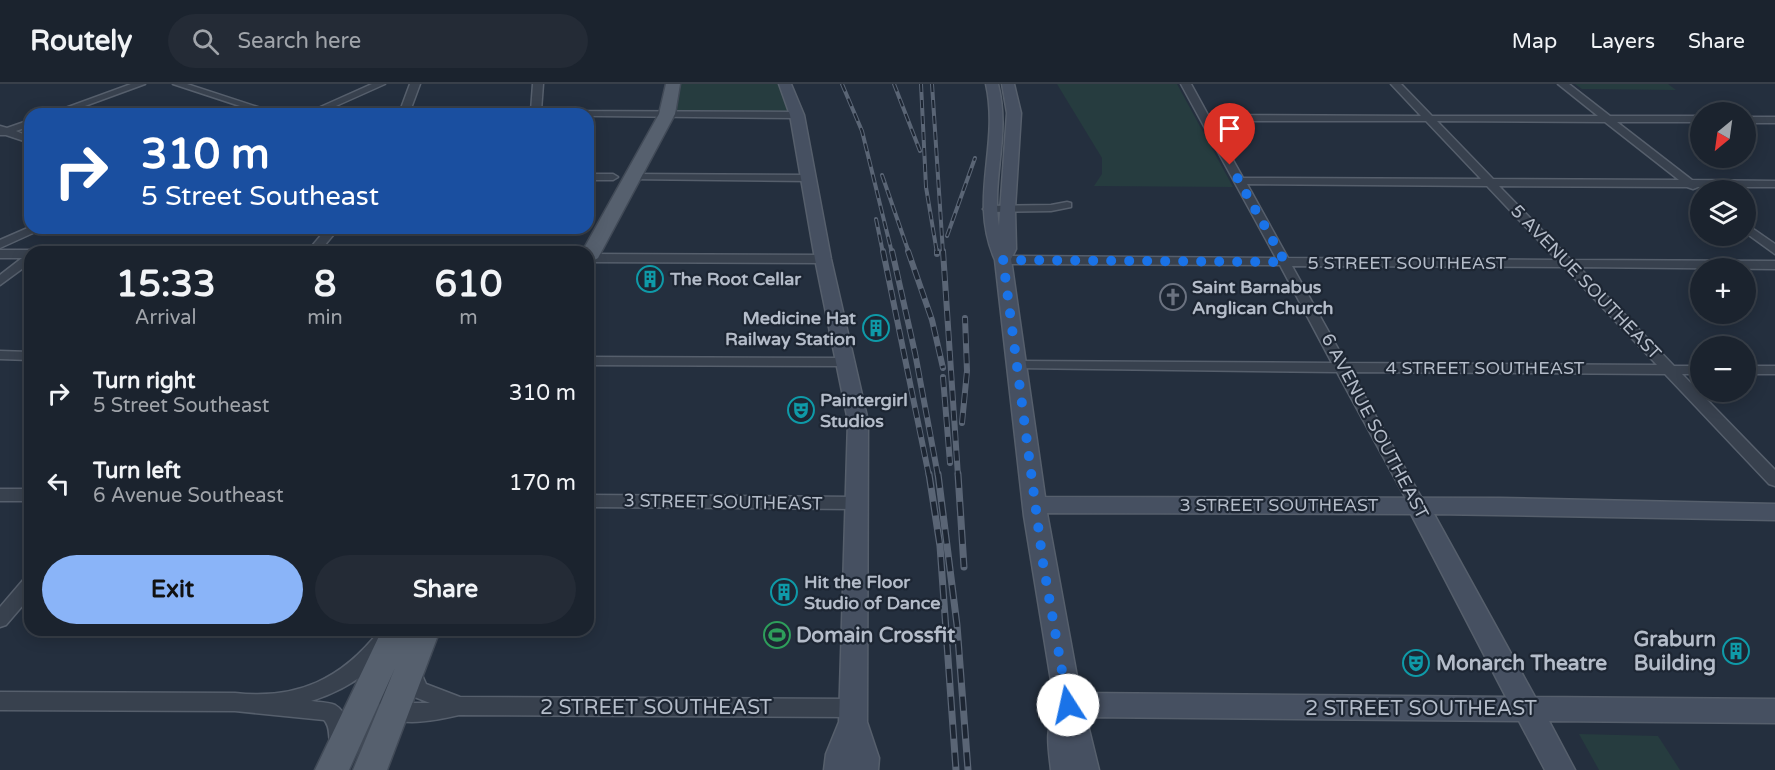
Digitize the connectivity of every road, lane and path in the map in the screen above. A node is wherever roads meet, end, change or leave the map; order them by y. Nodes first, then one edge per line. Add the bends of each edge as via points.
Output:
1 (140, 84) edge
2 (178, 84) edge
3 (381, 84) edge
4 (415, 84) edge
5 (538, 84) edge
6 (659, 84) edge
7 (673, 84) edge
8 (785, 84) edge
9 (992, 84) edge
10 (1008, 84) edge
11 (1186, 84) edge
12 (1396, 84) edge
13 (1563, 84) edge
14 (71, 108) edge
15 (255, 108) edge
16 (323, 108) edge
17 (406, 108) edge
18 (536, 108) edge
19 (594, 114) edge
20 (658, 114) junction
21 (797, 115) junction
22 (1204, 117) junction
23 (1429, 119) junction
24 (1608, 119) junction
25 (1690, 119) edge
26 (1756, 120) edge
27 (1775, 120) edge
28 (24, 125) edge
29 (2, 131) edge
30 (24, 138) edge
31 (594, 177) edge
32 (613, 177) junction
33 (631, 177) junction
34 (809, 178) junction
35 (1239, 181) junction
36 (1491, 183) junction
37 (1690, 183) joint
38 (1756, 184) edge
39 (1775, 184) edge
40 (1067, 205) dead end
41 (989, 209) junction
42 (1007, 209) junction
43 (594, 216) edge
44 (27, 234) edge
45 (328, 234) edge
46 (1756, 235) edge
47 (318, 246) edge
48 (594, 247) edge
49 (1775, 250) edge
50 (2, 251) edge
51 (24, 255) edge
52 (594, 258) edge
53 (823, 259) junction
54 (1003, 260) junction
55 (24, 261) edge
56 (1285, 262) junction
57 (1568, 263) junction
58 (1775, 265) edge
59 (0, 281) edge
60 (0, 355) edge
61 (24, 356) edge
62 (594, 361) edge
63 (844, 362) junction
64 (1016, 365) junction
65 (1343, 368) junction
66 (1669, 369) junction
67 (1690, 370) edge
68 (1756, 370) edge
69 (1775, 370) edge
70 (1775, 480) edge
71 (0, 495) edge
72 (24, 495) edge
73 (594, 501) edge
74 (858, 503) junction
75 (1035, 505) junction
76 (1418, 506) junction
77 (1775, 512) edge
78 (24, 591) edge
79 (0, 620) edge
80 (387, 636) edge
81 (413, 636) edge
82 (382, 665) junction
83 (0, 701) edge
84 (256, 704) junction
85 (1068, 705) junction
86 (459, 706) junction
87 (1527, 709) junction
88 (1775, 711) edge
89 (394, 712) junction
90 (853, 715) junction
91 (335, 762) edge
92 (370, 770) edge
93 (839, 770) edge
94 (863, 770) edge
95 (1066, 770) edge
96 (1084, 770) edge
97 (1560, 770) edge

1 - 14 street
2 - 15 street
3 - 16 street
4 - 17 street
5 - 18 street
6 - 20 main road
7 - 20 main road
8 - 21 street
9 - 41 street via 998,112
10 - 42 street via 1014,113
11 - 22 street, 6 AVENUE SOUTHEAST
12 - 23 street, 5 AVENUE SOUTHEAST
13 - 24 street
19 - 20 street
20 - 21 street
20 - 32 main road
20 - 33 main road
21 - 34 street
22 - 23 street
22 - 35 street, 6 AVENUE SOUTHEAST
23 - 24 street
23 - 36 street, 5 AVENUE SOUTHEAST
24 - 25 street
24 - 37 street
26 - 27 street
28 - 29 street
29 - 30 street
31 - 32 street
32 - 43 main road
33 - 34 street
33 - 48 main road
34 - 53 street
35 - 36 street
35 - 56 street, 6 AVENUE SOUTHEAST
36 - 37 street
36 - 57 street, 5 AVENUE SOUTHEAST
38 - 39 street
40 - 42 street
41 - 42 street
41 - 54 street via 996,249
42 - 54 street via 1008,249
44 - 50 street
45 - 47 street
46 - 49 street
50 - 51 street
52 - 53 street
53 - 63 street
54 - 56 street, 5 STREET SOUTHEAST
54 - 64 street
55 - 59 street
56 - 57 street, 5 STREET SOUTHEAST
56 - 65 street, 6 AVENUE SOUTHEAST
57 - 58 street, 5 STREET SOUTHEAST
57 - 66 street, 5 AVENUE SOUTHEAST
60 - 61 street
62 - 63 street
63 - 74 street via 858,421
64 - 65 street, 4 STREET SOUTHEAST
64 - 75 street
65 - 66 street, 4 STREET SOUTHEAST
65 - 76 street, 6 AVENUE SOUTHEAST
66 - 67 street, 4 STREET SOUTHEAST
66 - 70 street, 5 AVENUE SOUTHEAST
68 - 69 street
71 - 72 street
73 - 74 street, 3 STREET SOUTHEAST
74 - 90 street
75 - 76 street, 3 STREET SOUTHEAST
75 - 85 street
76 - 77 street, 3 STREET SOUTHEAST
76 - 87 street, 6 AVENUE SOUTHEAST
78 - 79 street
80 - 84 street via 365,663 339,684
81 - 82 main road
81 - 86 street, 2 STREET SOUTHEAST via 411,668 419,690
81 - 89 main road
82 - 89 street via 383,689
82 - 91 main road
83 - 84 street
84 - 91 street via 328,712 338,724
85 - 87 street, 2 STREET SOUTHEAST
85 - 95 street via 1062,742
85 - 96 street
86 - 89 street, 2 STREET SOUTHEAST via 436,712
86 - 90 street, 2 STREET SOUTHEAST
87 - 88 street, 2 STREET SOUTHEAST
87 - 97 street, 6 AVENUE SOUTHEAST
89 - 92 main road
90 - 93 street
90 - 94 street via 864,758

